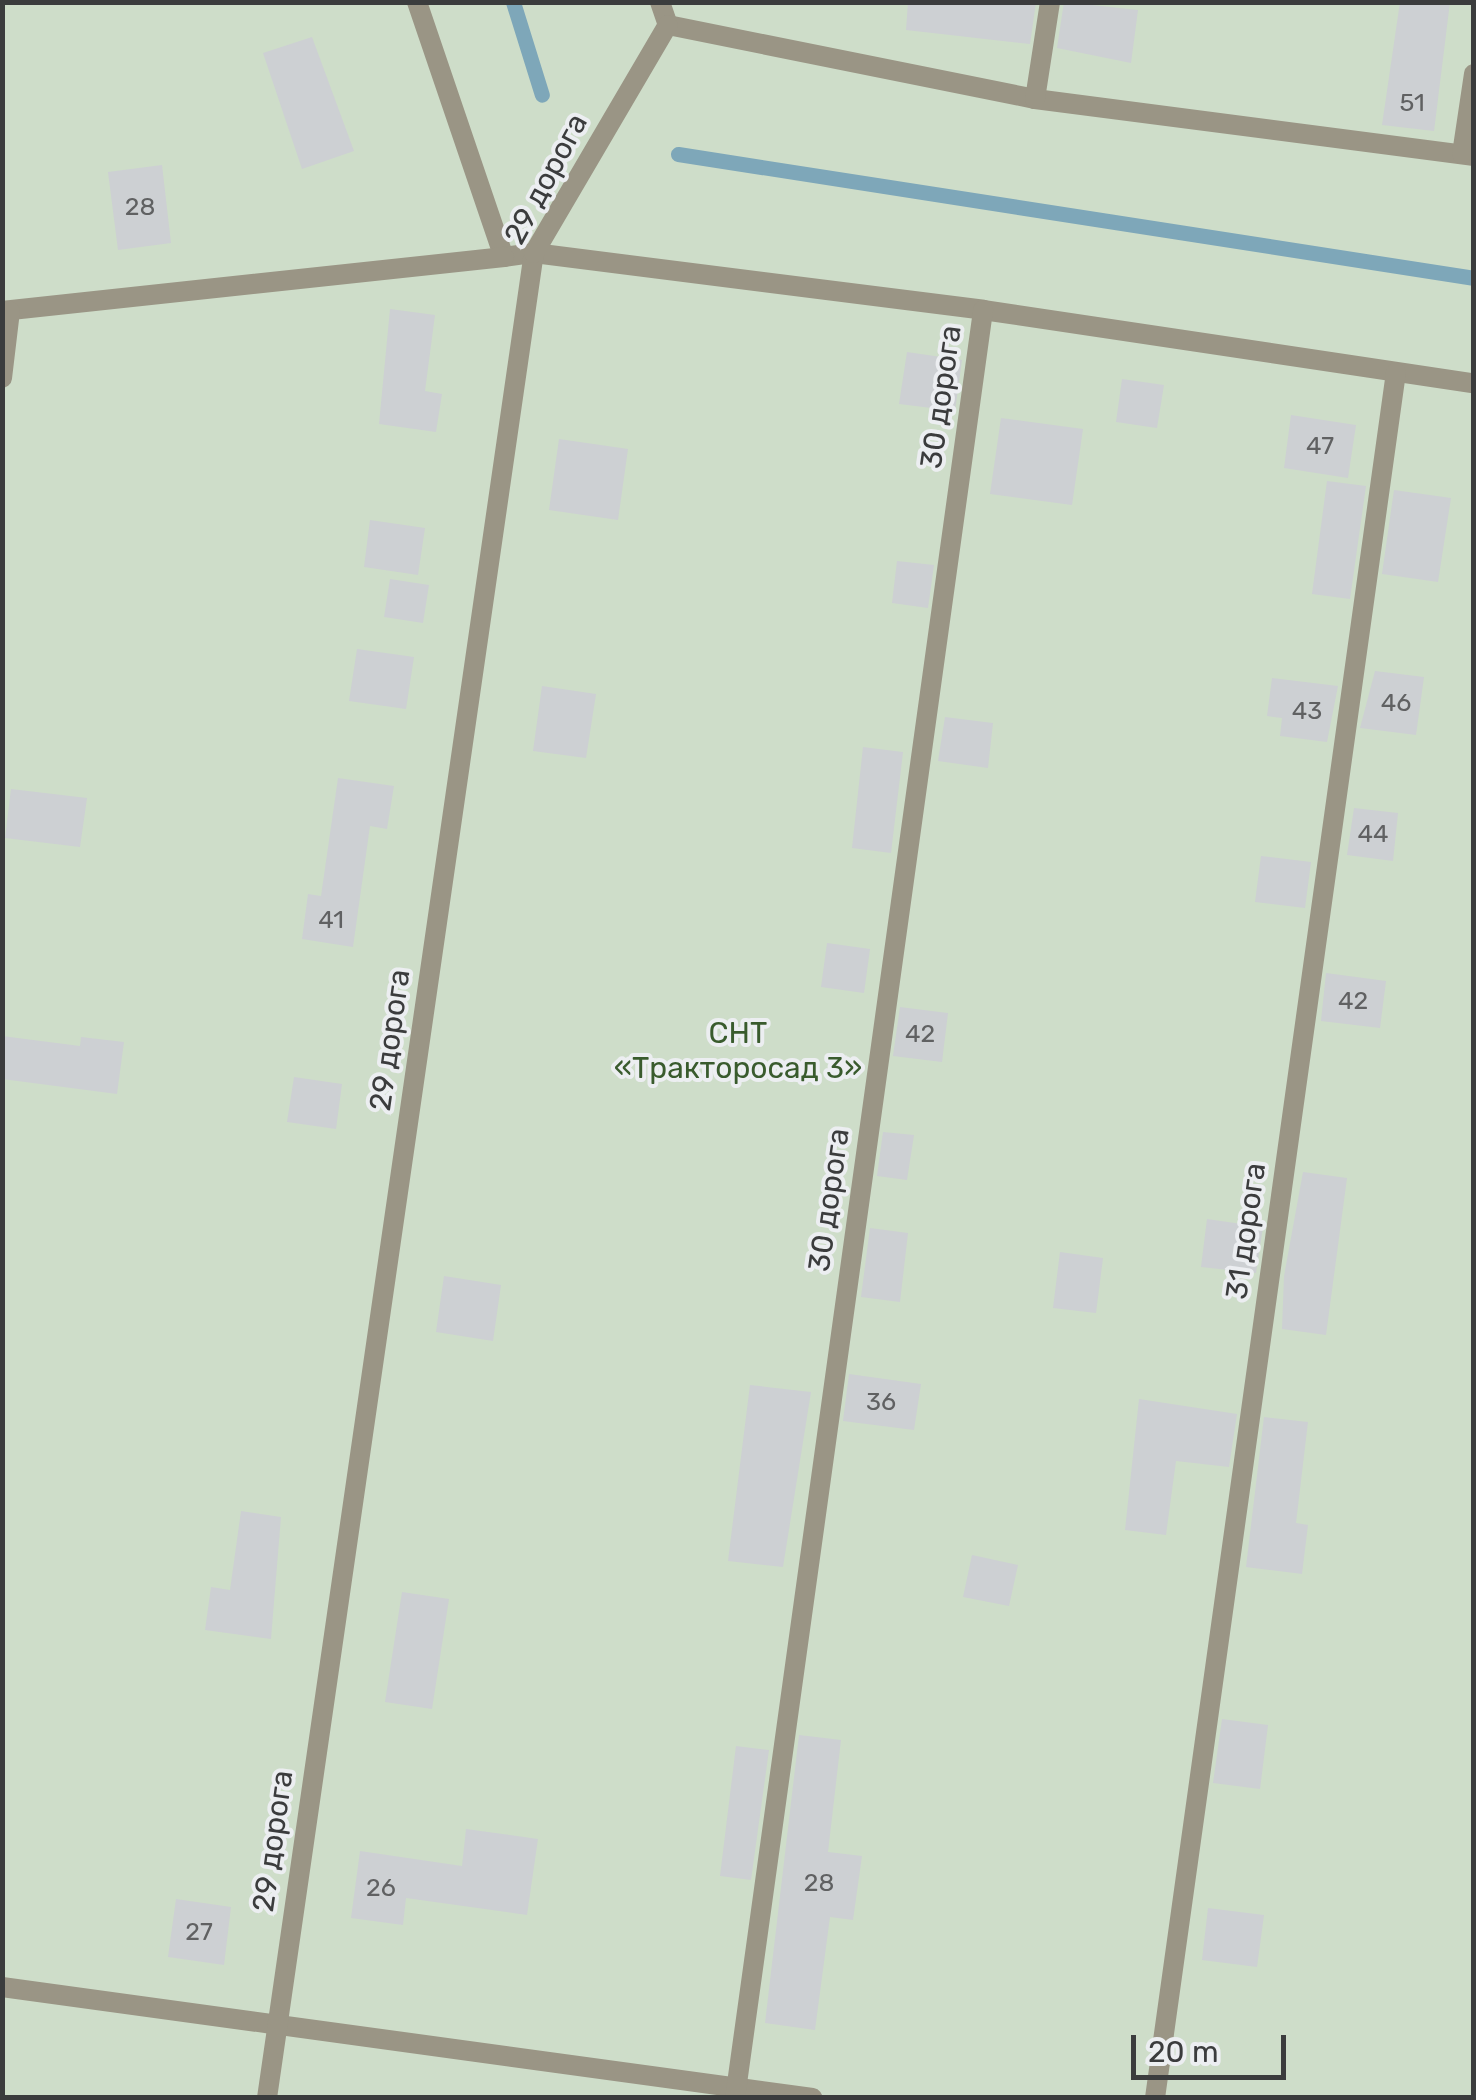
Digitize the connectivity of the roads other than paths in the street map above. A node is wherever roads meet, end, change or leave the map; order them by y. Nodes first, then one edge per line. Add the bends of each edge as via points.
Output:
1 (417, 2) edge
2 (660, 2) edge
3 (1050, 2) edge
4 (668, 25) junction
5 (1474, 74) edge
6 (1035, 99) junction
7 (1468, 155) edge
8 (534, 253) junction
9 (504, 256) junction
10 (984, 310) junction
11 (6, 311) edge
12 (1396, 372) junction
13 (2, 378) edge
14 (1474, 383) edge
15 (2, 1987) edge
16 (277, 2025) junction
17 (736, 2092) edge
18 (267, 2098) edge
19 (812, 2098) edge
20 (1154, 2098) edge

1 - 9 street
2 - 4 street
3 - 6 street
4 - 6 street
4 - 8 street, 29 дорога
5 - 7 street
6 - 7 street
8 - 9 street
8 - 10 street
8 - 16 street, 29 дорога
9 - 11 street
10 - 12 street
10 - 17 street, 30 дорога
11 - 13 street
12 - 14 street
12 - 20 street, 31 дорога
15 - 16 street
16 - 17 street
16 - 18 street, 29 дорога
17 - 19 street

